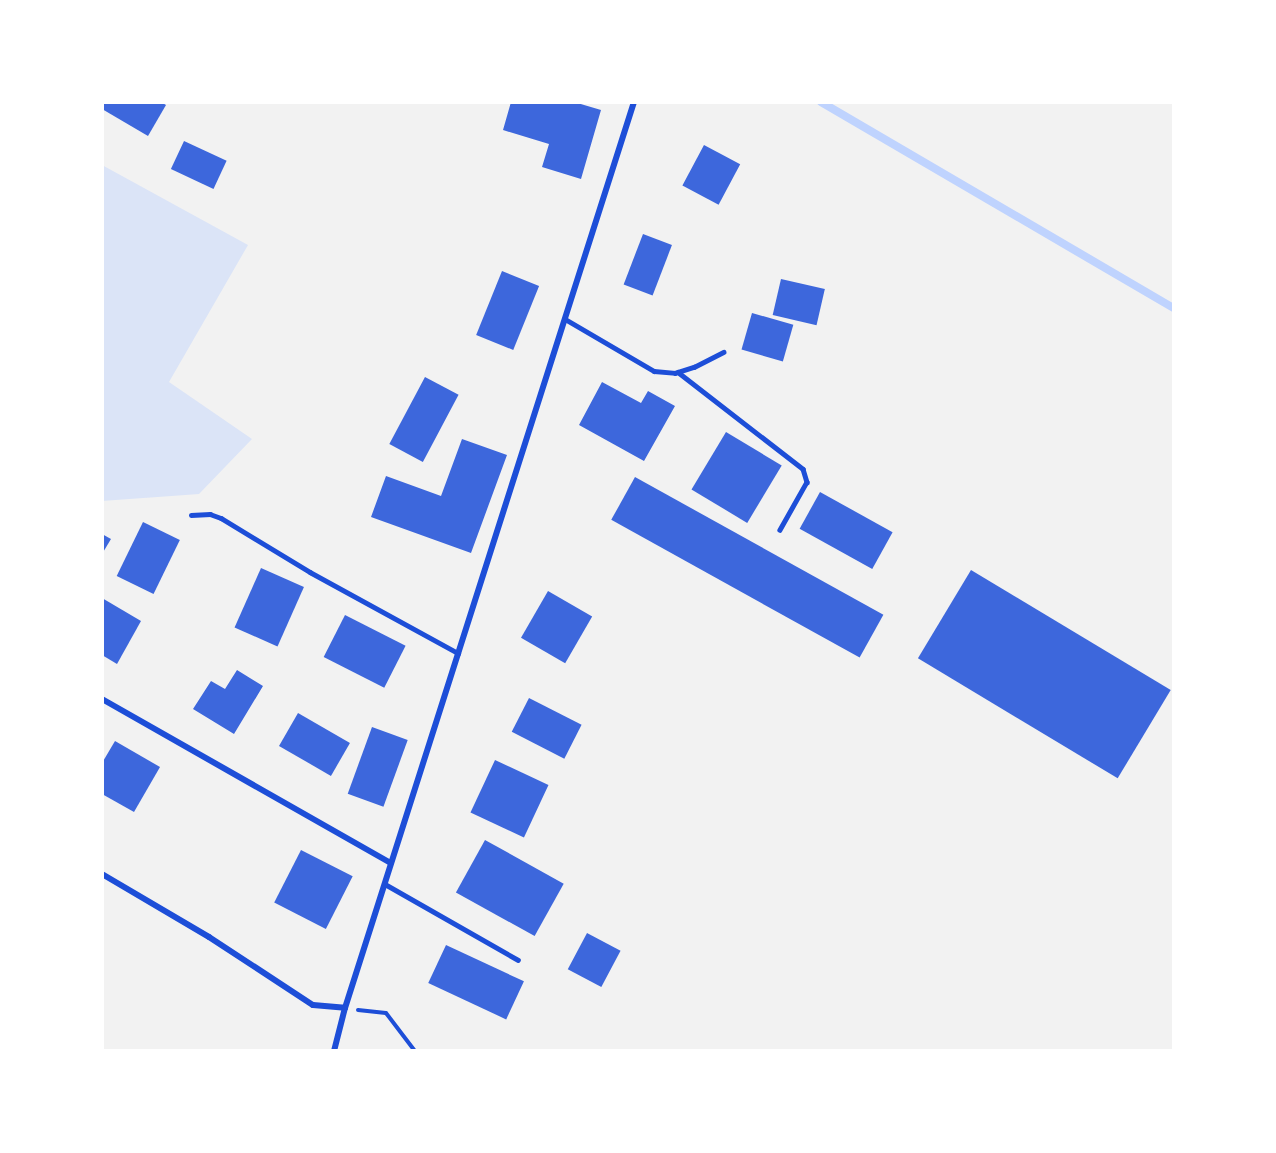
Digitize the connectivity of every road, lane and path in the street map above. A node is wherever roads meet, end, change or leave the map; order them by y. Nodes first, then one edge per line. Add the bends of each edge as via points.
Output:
1 (634, 102) edge
2 (565, 319) junction
3 (723, 352) dead end
4 (678, 372) junction
5 (191, 515) dead end
6 (780, 530) dead end
7 (458, 653) junction
8 (102, 699) edge
9 (392, 862) junction
10 (102, 874) edge
11 (385, 884) junction
12 (518, 960) dead end
13 (345, 1008) junction
14 (334, 1051) edge
15 (415, 1051) edge

1 - 2 street
2 - 4 lane via 654,371
2 - 7 street
3 - 4 lane
4 - 6 lane via 803,469 807,482
5 - 7 lane via 221,518
7 - 9 street
8 - 9 street
9 - 11 street
10 - 13 street via 314,1005
11 - 12 lane
11 - 13 street
13 - 14 street
13 - 15 path via 386,1013

